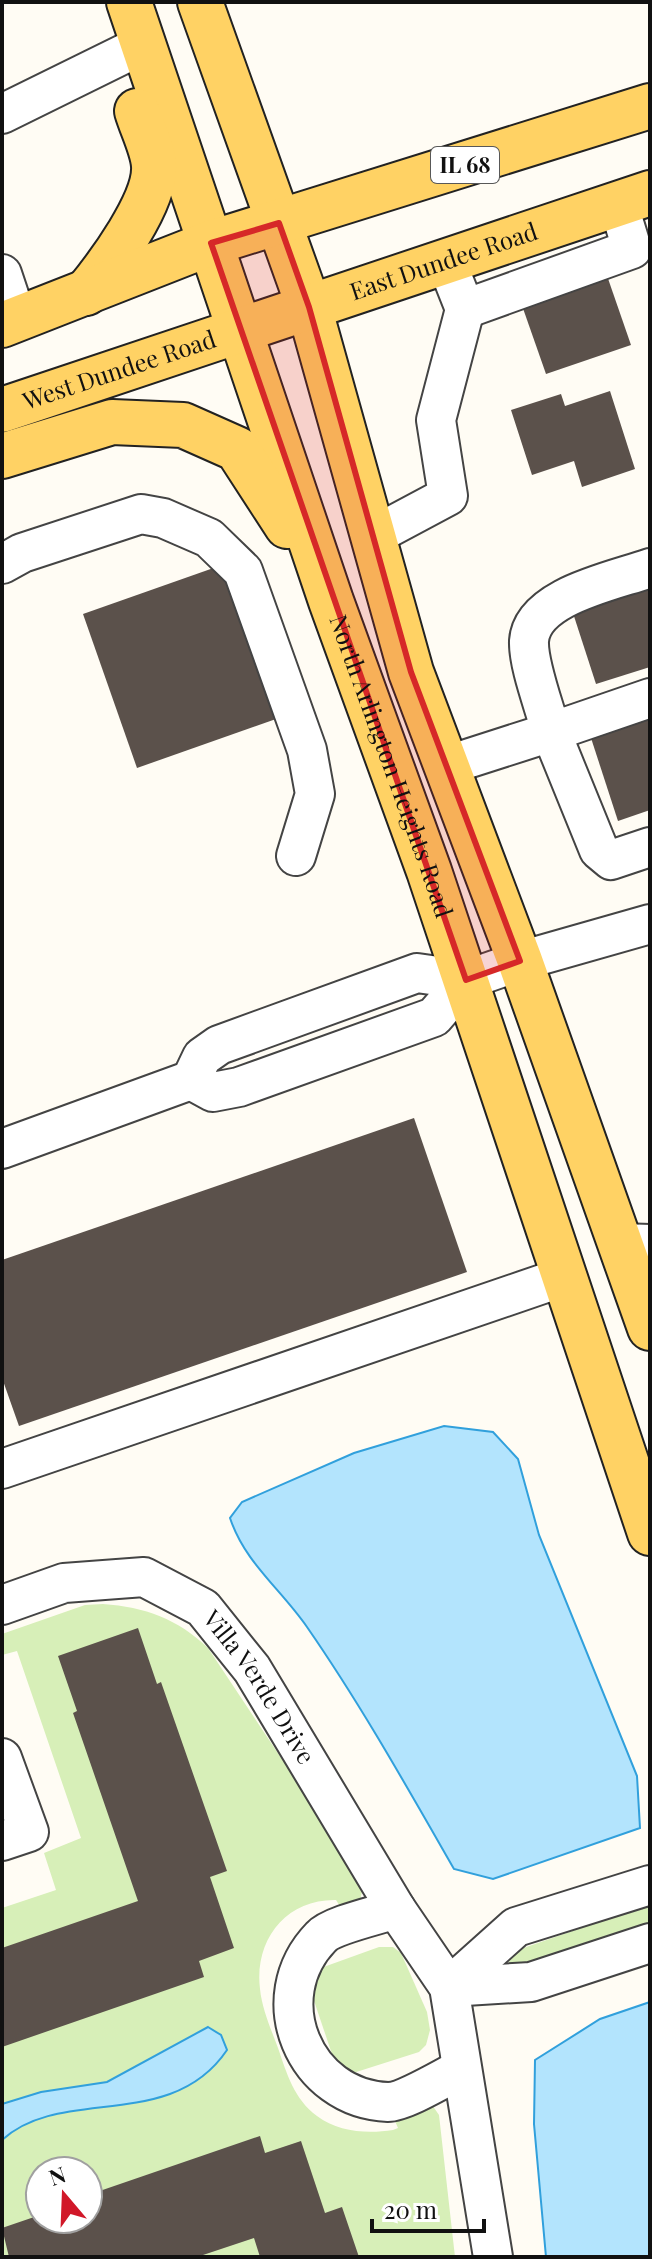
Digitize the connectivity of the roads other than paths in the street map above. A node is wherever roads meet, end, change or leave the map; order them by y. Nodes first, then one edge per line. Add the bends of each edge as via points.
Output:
1 (104, 2) edge
2 (129, 2) edge
3 (200, 2) edge
4 (132, 50) junction
5 (650, 106) edge
6 (2, 114) edge
7 (634, 198) edge
8 (279, 223) junction
9 (211, 243) junction
10 (446, 261) junction
11 (2, 274) edge
12 (85, 295) junction
13 (309, 307) junction
14 (465, 309) junction
15 (10, 322) edge
16 (238, 330) junction
17 (2, 410) edge
18 (2, 456) edge
19 (375, 535) junction
20 (2, 564) edge
21 (650, 568) edge
22 (331, 601) junction
23 (650, 698) edge
24 (551, 732) junction
25 (445, 766) junction
26 (650, 847) edge
27 (296, 856) dead end
28 (650, 924) edge
29 (520, 961) junction
30 (466, 980) junction
31 (2, 1149) edge
32 (635, 1244) edge
33 (563, 1277) junction
34 (650, 1328) edge
35 (2, 1469) edge
36 (650, 1533) edge
37 (2, 1605) edge
38 (2, 1758) edge
39 (2, 1841) edge
40 (650, 1885) edge
41 (396, 1909) junction
42 (650, 1943) edge
43 (449, 1987) junction
44 (461, 2069) junction
45 (493, 2257) edge

1 - 4 main road
2 - 4 main road, North Arlington Heights Road
3 - 8 main road
4 - 6 street
4 - 9 main road, North Arlington Heights Road
4 - 12 main road via 154,167 119,253
5 - 8 main road, IL 68
7 - 10 main road, East Dundee Road
7 - 14 street via 632,249
8 - 9 main road, IL 68
8 - 13 main road
9 - 12 main road, IL 68
9 - 16 main road, North Arlington Heights Road
10 - 13 main road, East Dundee Road
10 - 14 street
11 - 15 street
12 - 15 main road, IL 68
13 - 16 main road, East Dundee Road
13 - 19 main road
14 - 19 street via 436,420 448,496
16 - 17 main road, West Dundee Road
16 - 22 main road, North Arlington Heights Road
18 - 22 main road via 112,422 183,425 225,443 237,449 263,485
19 - 25 main road via 411,672
20 - 27 street via 141,514 209,538 243,571 307,750 315,794
21 - 24 street via 551,604 534,622 529,643
22 - 30 main road, North Arlington Heights Road
23 - 24 street
24 - 25 street
24 - 26 street via 599,850 611,860
25 - 29 main road
28 - 29 street
29 - 30 street
29 - 32 main road
30 - 31 street via 434,1017 239,1087 213,1092 191,1080
30 - 33 main road, North Arlington Heights Road
32 - 34 main road
33 - 35 street
33 - 36 main road, North Arlington Heights Road
37 - 41 street, Villa Verde Drive via 64,1583 144,1577 203,1608 252,1669
38 - 39 street via 29,1832
40 - 43 street via 516,1927
41 - 43 street, Villa Verde Drive
41 - 44 street via 323,1934 300,1966 291,2004 299,2042 321,2075 353,2095 392,2102
42 - 43 street via 531,1982
43 - 44 street, Villa Verde Drive
44 - 45 street, Villa Verde Drive

